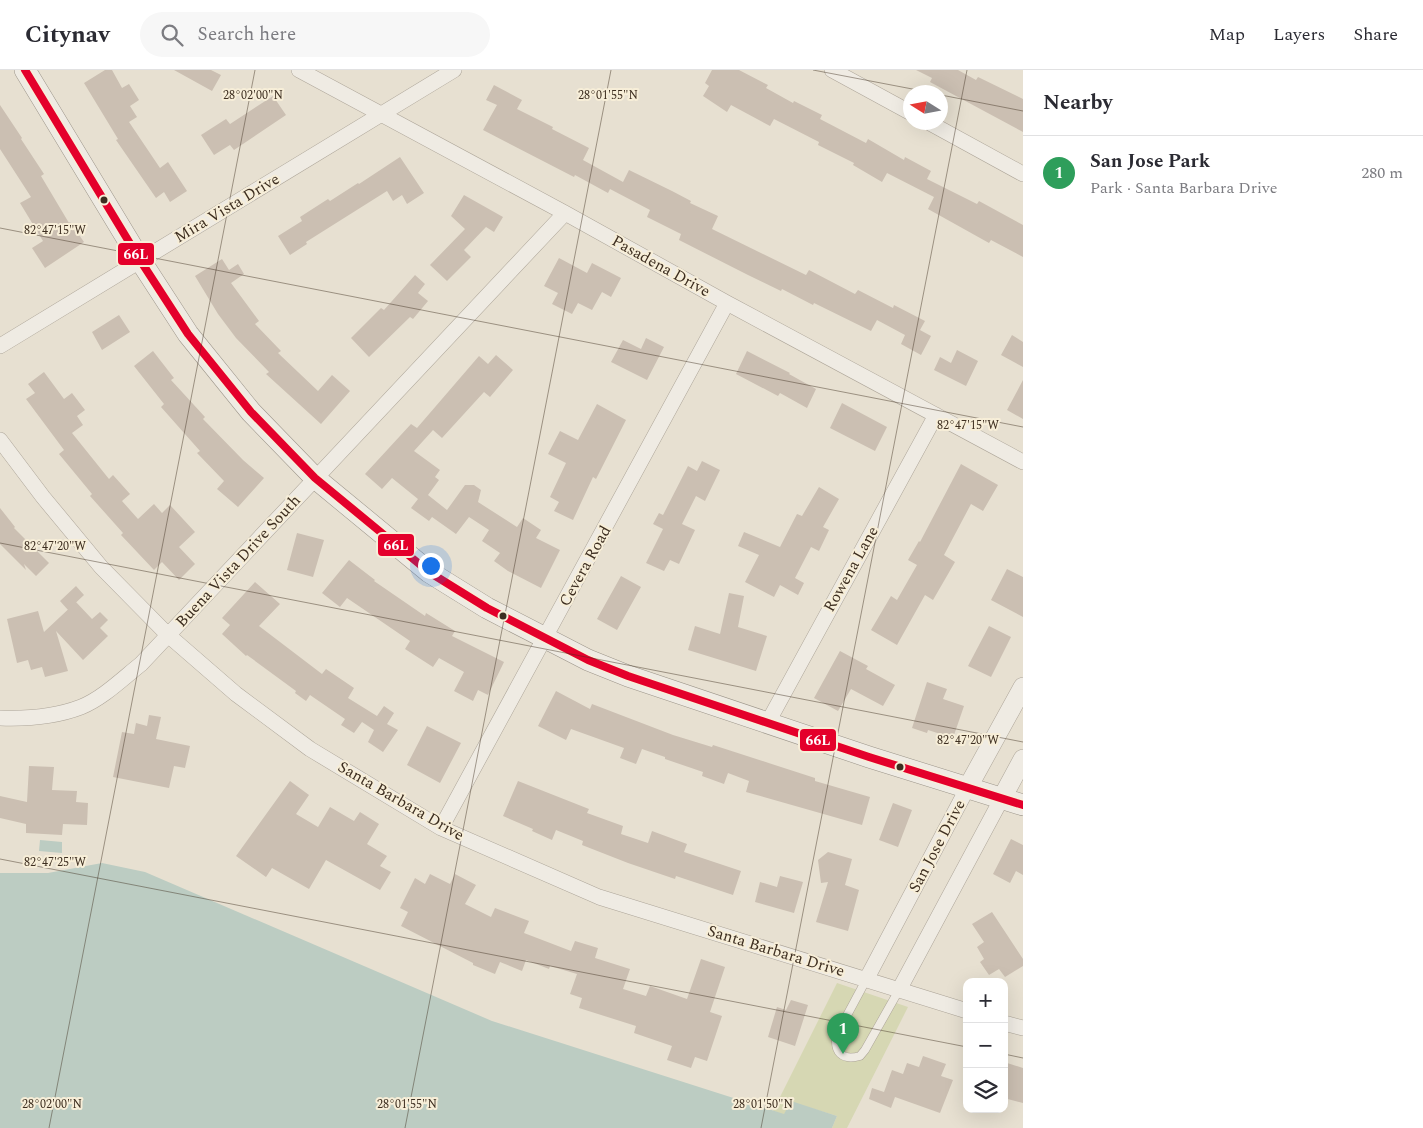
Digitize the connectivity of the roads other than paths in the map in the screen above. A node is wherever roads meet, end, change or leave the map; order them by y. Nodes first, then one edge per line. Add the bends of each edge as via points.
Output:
1 (25, 70) edge
2 (299, 70) edge
3 (454, 70) edge
4 (832, 70) edge
5 (903, 109) edge
6 (381, 115) junction
7 (943, 130) edge
8 (1023, 174) edge
9 (565, 212) junction
10 (140, 260) junction
11 (727, 303) junction
12 (0, 346) edge
13 (936, 414) junction
14 (0, 440) edge
15 (1023, 462) edge
16 (315, 478) junction
17 (168, 635) junction
18 (545, 638) junction
19 (1023, 686) edge
20 (0, 718) edge
21 (766, 724) junction
22 (1023, 759) edge
23 (968, 787) junction
24 (1002, 798) junction
25 (1023, 804) edge
26 (442, 828) junction
27 (866, 980) junction
28 (898, 990) junction
29 (963, 1010) edge
30 (1008, 1024) edge
31 (1023, 1028) edge

1 - 10 main road
2 - 6 street, Pasadena Drive
3 - 6 street, Mira Vista Drive
4 - 5 street
6 - 9 street, Pasadena Drive
6 - 10 street, Mira Vista Drive
7 - 8 street
9 - 11 street, Pasadena Drive
9 - 16 street, Buena Vista Drive South
10 - 12 street, Mira Vista Drive
10 - 16 main road via 188,334 251,412
11 - 13 street, Pasadena Drive
11 - 18 street, Cevera Road
13 - 15 street, Pasadena Drive
13 - 21 street, Rowena Lane
14 - 17 street, Santa Barbara Drive via 101,566
16 - 17 street, Buena Vista Drive South
16 - 18 main road via 429,572 487,608
17 - 20 street, Buena Vista Drive South via 141,664 82,706 55,715
17 - 26 street, Santa Barbara Drive via 236,694 310,750
18 - 21 main road via 628,676
18 - 26 street, Cevera Road
19 - 23 street, San Jose Drive
21 - 23 main road
22 - 24 street
23 - 24 main road
23 - 27 street, San Jose Drive
24 - 25 main road
24 - 28 street
26 - 27 street, Santa Barbara Drive via 599,896
27 - 28 street, Santa Barbara Drive
27 - 28 lane via 834,1044 837,1052 847,1057 860,1056 866,1050
28 - 29 street, Santa Barbara Drive
30 - 31 street

